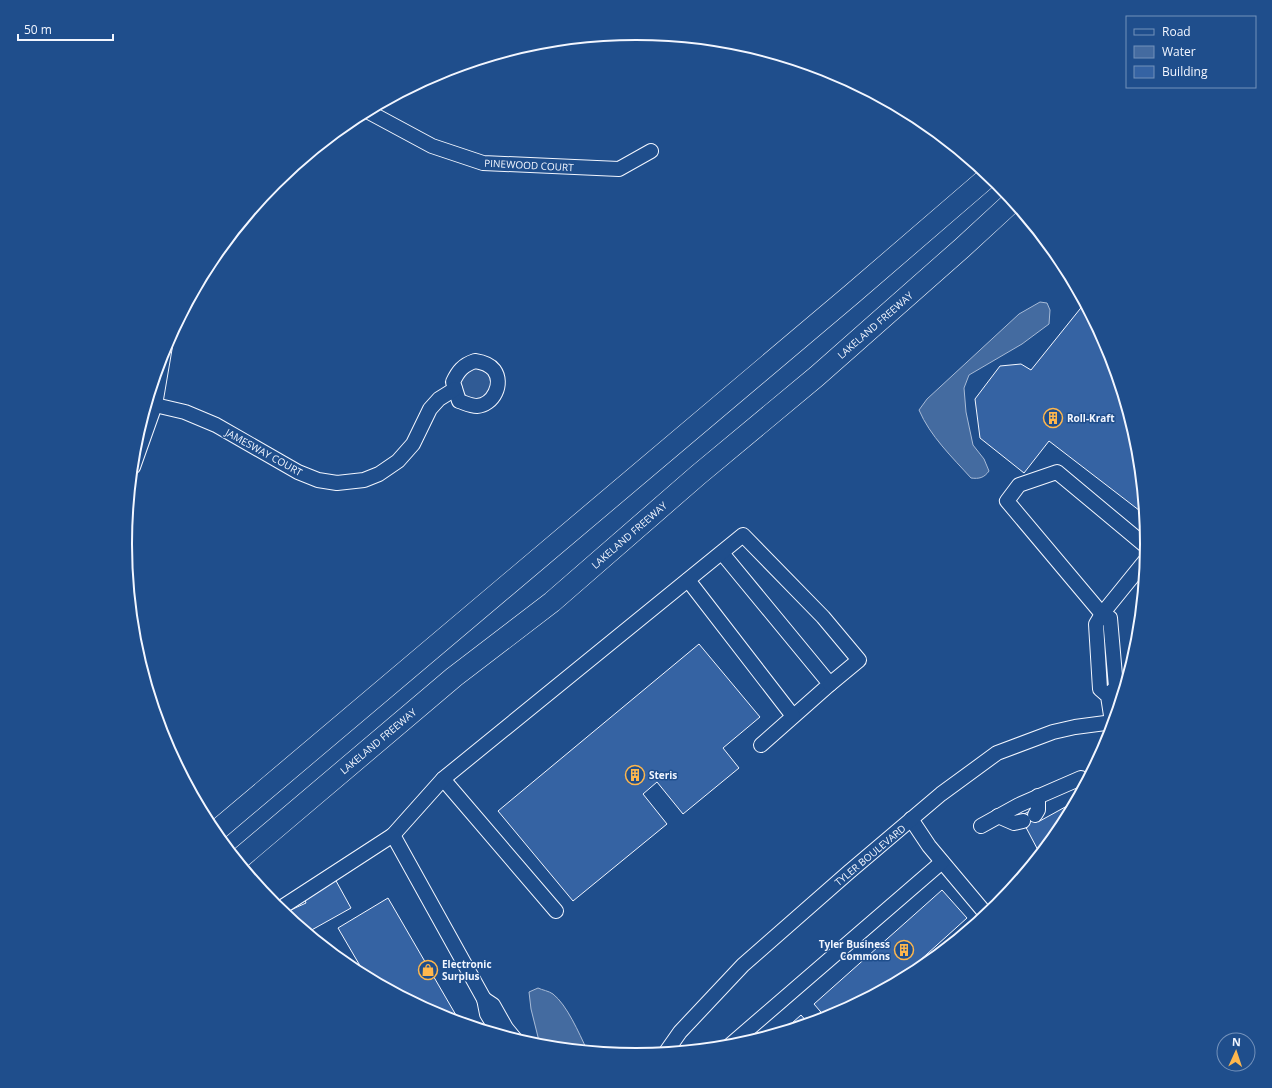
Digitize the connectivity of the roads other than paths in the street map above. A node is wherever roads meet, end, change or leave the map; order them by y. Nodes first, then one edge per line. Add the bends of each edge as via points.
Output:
1 (373, 114) edge
2 (650, 151) dead end
3 (984, 180) edge
4 (1008, 205) edge
5 (159, 383) edge
6 (455, 389) dead end
7 (155, 405) junction
8 (144, 436) edge
9 (1140, 542) edge
10 (722, 553) junction
11 (1139, 569) edge
12 (688, 580) junction
13 (1102, 614) junction
14 (830, 684) junction
15 (1111, 712) edge
16 (793, 716) junction
17 (1107, 723) edge
18 (760, 745) dead end
19 (1081, 778) dead end
20 (443, 779) junction
21 (1038, 796) junction
22 (998, 816) junction
23 (911, 819) junction
24 (981, 826) dead end
25 (219, 827) edge
26 (393, 834) junction
27 (241, 857) edge
28 (942, 862) junction
29 (285, 905) edge
30 (982, 909) edge
31 (556, 911) dead end
32 (484, 998) junction
33 (495, 1028) edge
34 (509, 1032) edge
35 (740, 1037) edge
36 (670, 1047) edge

1 - 2 street, PINEWOOD COURT via 432,146 482,163 619,169
3 - 25 highway
4 - 27 highway, LAKELAND FREEWAY via 823,371 552,602 454,677
5 - 7 street
6 - 7 street, JAMESWAY COURT via 439,399 430,409 413,444 398,461 379,474 364,480 337,483 318,480 298,472 216,425 185,412
7 - 8 street
9 - 13 street via 1057,472 1019,485 1007,501
10 - 12 street
10 - 14 street
10 - 14 street via 743,535 823,617 859,660
11 - 13 street
12 - 16 street
12 - 20 street
13 - 15 street via 1110,618 1116,687 1108,696
14 - 16 street
16 - 18 street
17 - 23 street, TYLER BOULEVARD via 1053,732 997,753
19 - 21 street
20 - 26 street
20 - 31 street
21 - 22 street
21 - 22 street via 1038,810 1029,818 1014,823
22 - 24 street
23 - 28 street
23 - 36 street, TYLER BOULEVARD via 743,965 680,1032
26 - 29 street
26 - 32 street
28 - 30 street
28 - 35 street
32 - 33 street via 487,1014
32 - 34 street via 493,1005

